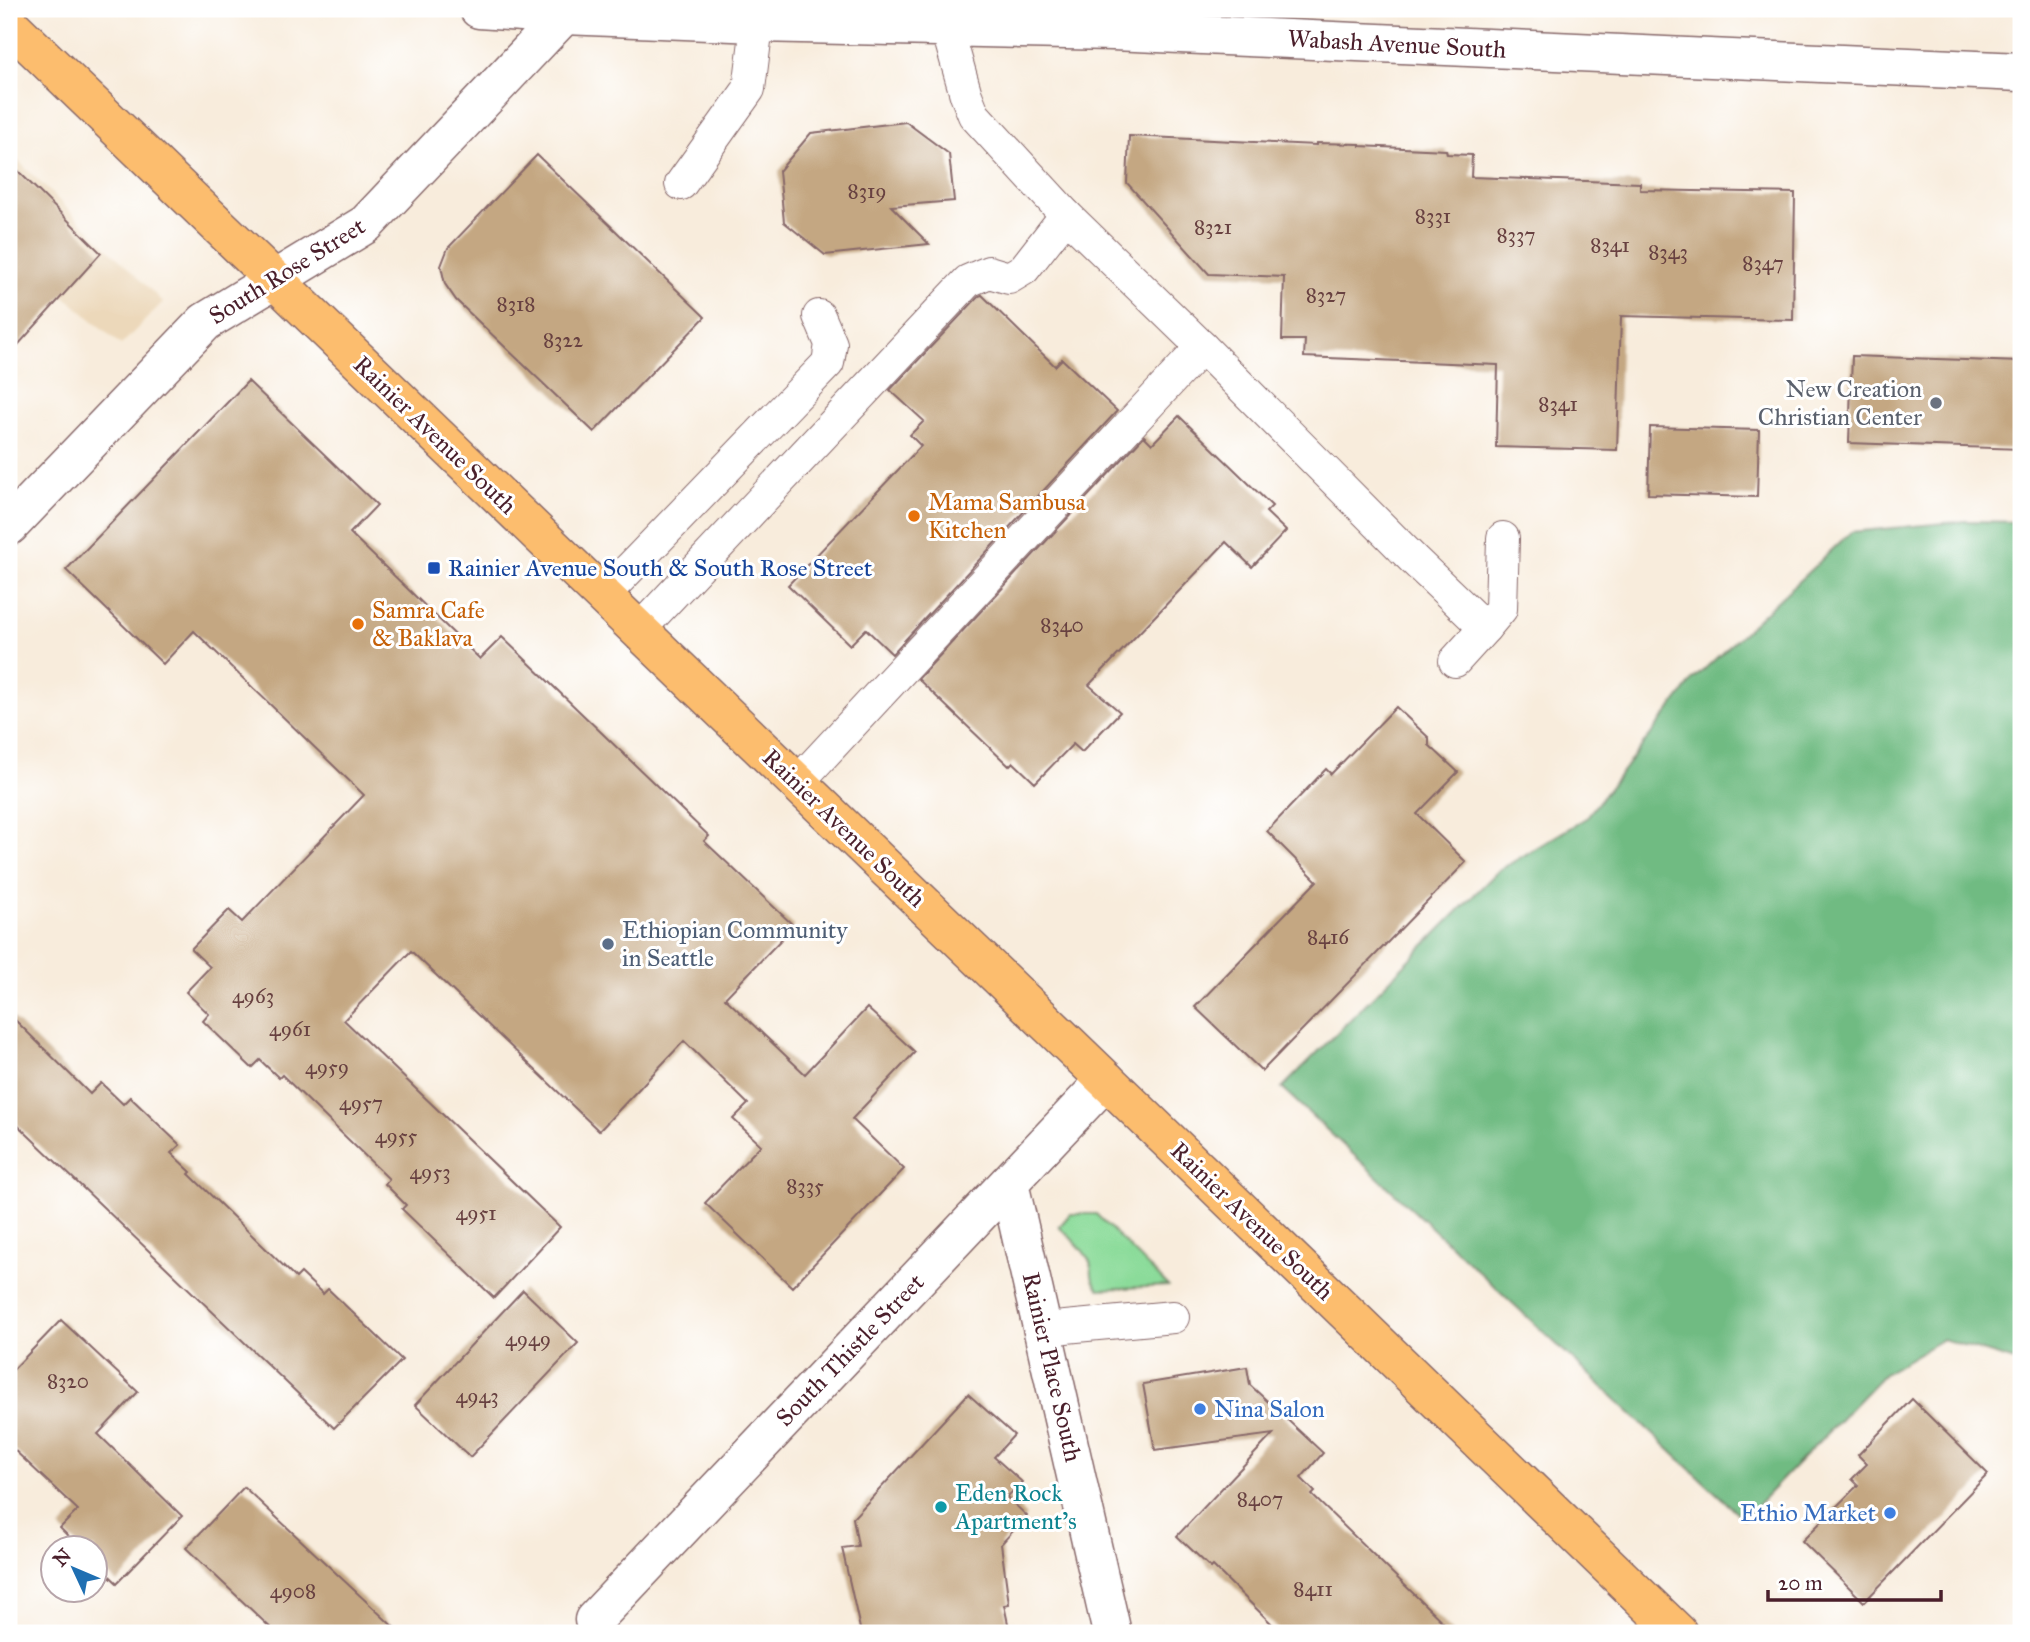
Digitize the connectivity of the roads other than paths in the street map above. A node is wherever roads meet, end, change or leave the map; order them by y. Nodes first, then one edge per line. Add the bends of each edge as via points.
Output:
1 (480, 9) edge
2 (564, 15) junction
3 (758, 16) edge
4 (1114, 20) edge
5 (9, 24) edge
6 (947, 28) junction
7 (2021, 72) edge
8 (681, 184) dead end
9 (1066, 215) junction
10 (275, 280) junction
11 (819, 316) dead end
12 (1202, 347) junction
13 (9, 526) edge
14 (1503, 538) dead end
15 (603, 596) junction
16 (1485, 628) junction
17 (639, 630) junction
18 (1455, 661) dead end
19 (797, 783) junction
20 (1106, 1080) junction
21 (1009, 1183) junction
22 (1172, 1317) dead end
23 (1044, 1329) junction
24 (594, 1620) dead end
25 (1112, 1633) edge
26 (1678, 1633) edge

1 - 2 street, Wabash Avenue South
2 - 3 street, Wabash Avenue South
2 - 10 street, South Rose Street via 366,225
3 - 6 street, Wabash Avenue South
3 - 8 lane via 749,89
4 - 6 street, Wabash Avenue South
4 - 7 street, Wabash Avenue South
5 - 10 main road, Rainier Avenue South
6 - 9 lane via 974,115
9 - 12 lane
9 - 17 lane via 1024,269 1009,278 989,272 968,281
10 - 13 street, South Rose Street via 205,323
10 - 15 main road, Rainier Avenue South
11 - 15 lane via 831,344 828,363
12 - 16 lane
12 - 19 lane
14 - 16 lane via 1501,609
15 - 17 main road, Rainier Avenue South
16 - 18 lane
17 - 19 main road, Rainier Avenue South
19 - 20 main road, Rainier Avenue South
20 - 21 street, South Thistle Street
20 - 26 main road, Rainier Avenue South
21 - 23 street, Rainier Place South
21 - 24 street, South Thistle Street
22 - 23 lane
23 - 25 street, Rainier Place South

